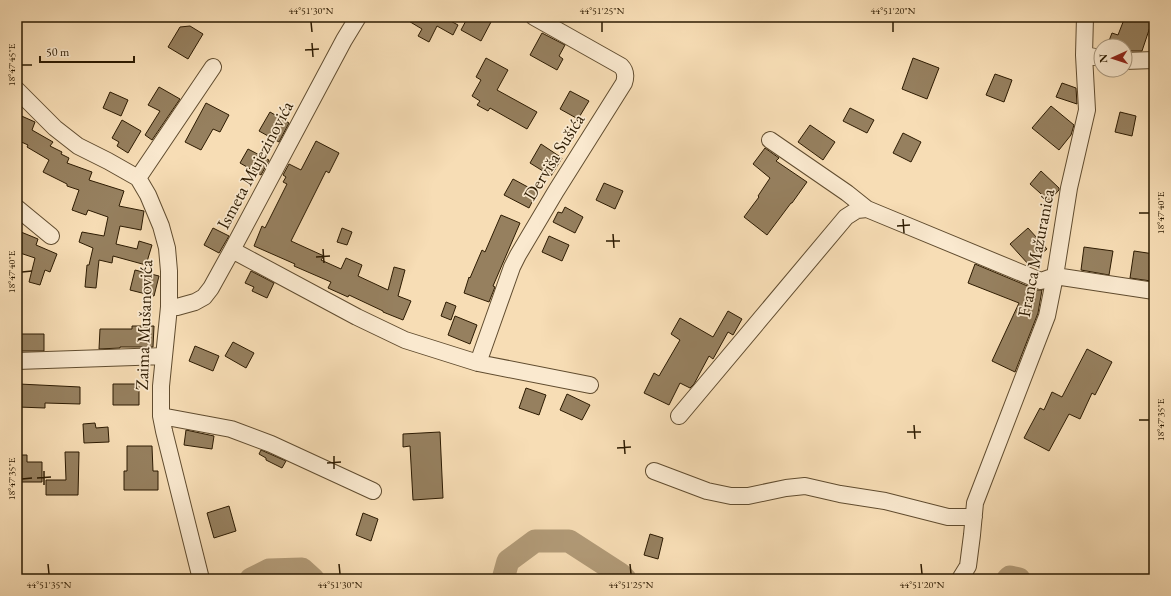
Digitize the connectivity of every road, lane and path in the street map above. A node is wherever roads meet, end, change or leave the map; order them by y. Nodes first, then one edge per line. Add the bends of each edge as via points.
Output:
1 (358, 17) edge
2 (534, 17) edge
3 (1085, 17) edge
4 (1084, 55) junction
5 (1093, 57) edge
6 (1154, 60) edge
7 (1133, 61) edge
8 (213, 67) dead end
9 (17, 90) edge
10 (770, 140) dead end
11 (138, 178) junction
12 (17, 208) edge
13 (867, 209) junction
14 (51, 236) dead end
15 (232, 250) junction
16 (1055, 276) junction
17 (1154, 291) edge
18 (168, 307) junction
19 (164, 356) junction
20 (17, 361) edge
21 (478, 363) junction
22 (590, 385) dead end
23 (161, 416) junction
24 (679, 416) dead end
25 (654, 471) dead end
26 (372, 491) dead end
27 (974, 517) junction
28 (201, 579) edge
29 (960, 579) edge

1 - 15 street, Ismeta Mujezinovića
2 - 21 street, Derviša Sušića via 622,66 626,79 518,255
3 - 4 street, Franca Mažuranića
4 - 5 street
4 - 16 street, Franca Mažuranića via 1087,110 1069,188
6 - 7 street
8 - 11 street
9 - 11 street, Zaima Mušanovića via 55,128 78,146
10 - 13 street
11 - 18 street, Zaima Mušanovića via 161,226 167,248
12 - 14 street
13 - 16 street via 1041,281
13 - 24 street via 857,210 846,217
15 - 18 street, Ismeta Mujezinovića via 204,297 178,307
15 - 21 street via 405,340
16 - 17 street
16 - 27 street, Franca Mažuranića via 1047,316 975,503
18 - 19 street, Zaima Mušanovića
19 - 20 street
19 - 23 street, Zaima Mušanovića
21 - 22 street
23 - 26 street via 231,429 271,444
23 - 28 street, Zaima Mušanovića
25 - 27 street via 707,491 731,496 748,496 805,486 884,501 948,517
27 - 29 street, Franca Mažuranića via 968,566

